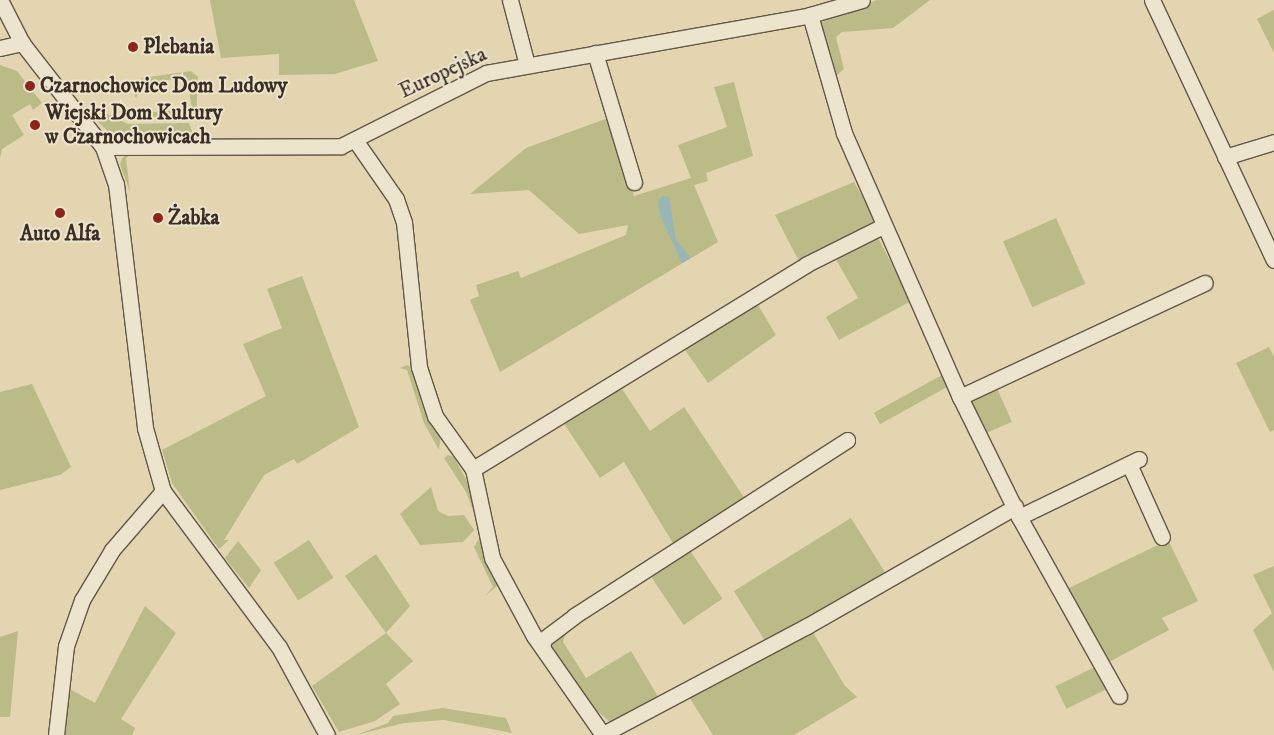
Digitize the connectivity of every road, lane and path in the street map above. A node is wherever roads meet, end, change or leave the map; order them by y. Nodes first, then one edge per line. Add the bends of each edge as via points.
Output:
1 (0, 0) edge
2 (510, 0) edge
3 (862, 0) edge
4 (1152, 0) edge
5 (810, 15) junction
6 (22, 43) junction
7 (0, 48) edge
8 (595, 53) junction
9 (527, 65) junction
10 (355, 140) junction
11 (1274, 142) edge
12 (103, 147) junction
13 (1225, 157) junction
14 (634, 182) dead end
15 (883, 226) junction
16 (1274, 260) edge
17 (1205, 283) dead end
18 (960, 397) junction
19 (847, 440) dead end
20 (473, 469) junction
21 (163, 491) junction
22 (1017, 512) junction
23 (1162, 537) dead end
24 (542, 647) junction
25 (1118, 696) dead end
26 (56, 735) edge
27 (327, 735) edge
28 (603, 735) edge

1 - 6 street
2 - 9 street
3 - 5 street, Europejska
4 - 13 street
5 - 8 street, Europejska
5 - 15 street via 844,133
6 - 7 street
6 - 12 street
8 - 9 street, Europejska
8 - 14 street
9 - 10 street, Europejska via 468,80
10 - 12 street, Europejska via 321,147
10 - 20 street via 396,199 401,214 419,367 435,416
11 - 13 street
12 - 21 street via 116,184 146,428
13 - 16 street
15 - 18 street
15 - 20 street via 807,264
17 - 18 street
18 - 22 street
19 - 24 street via 574,616 544,639
20 - 24 street via 492,558
21 - 26 street via 112,550 82,600 66,646
21 - 27 street via 279,647
22 - 23 street via 1134,462
22 - 25 street
22 - 28 street
24 - 28 street

